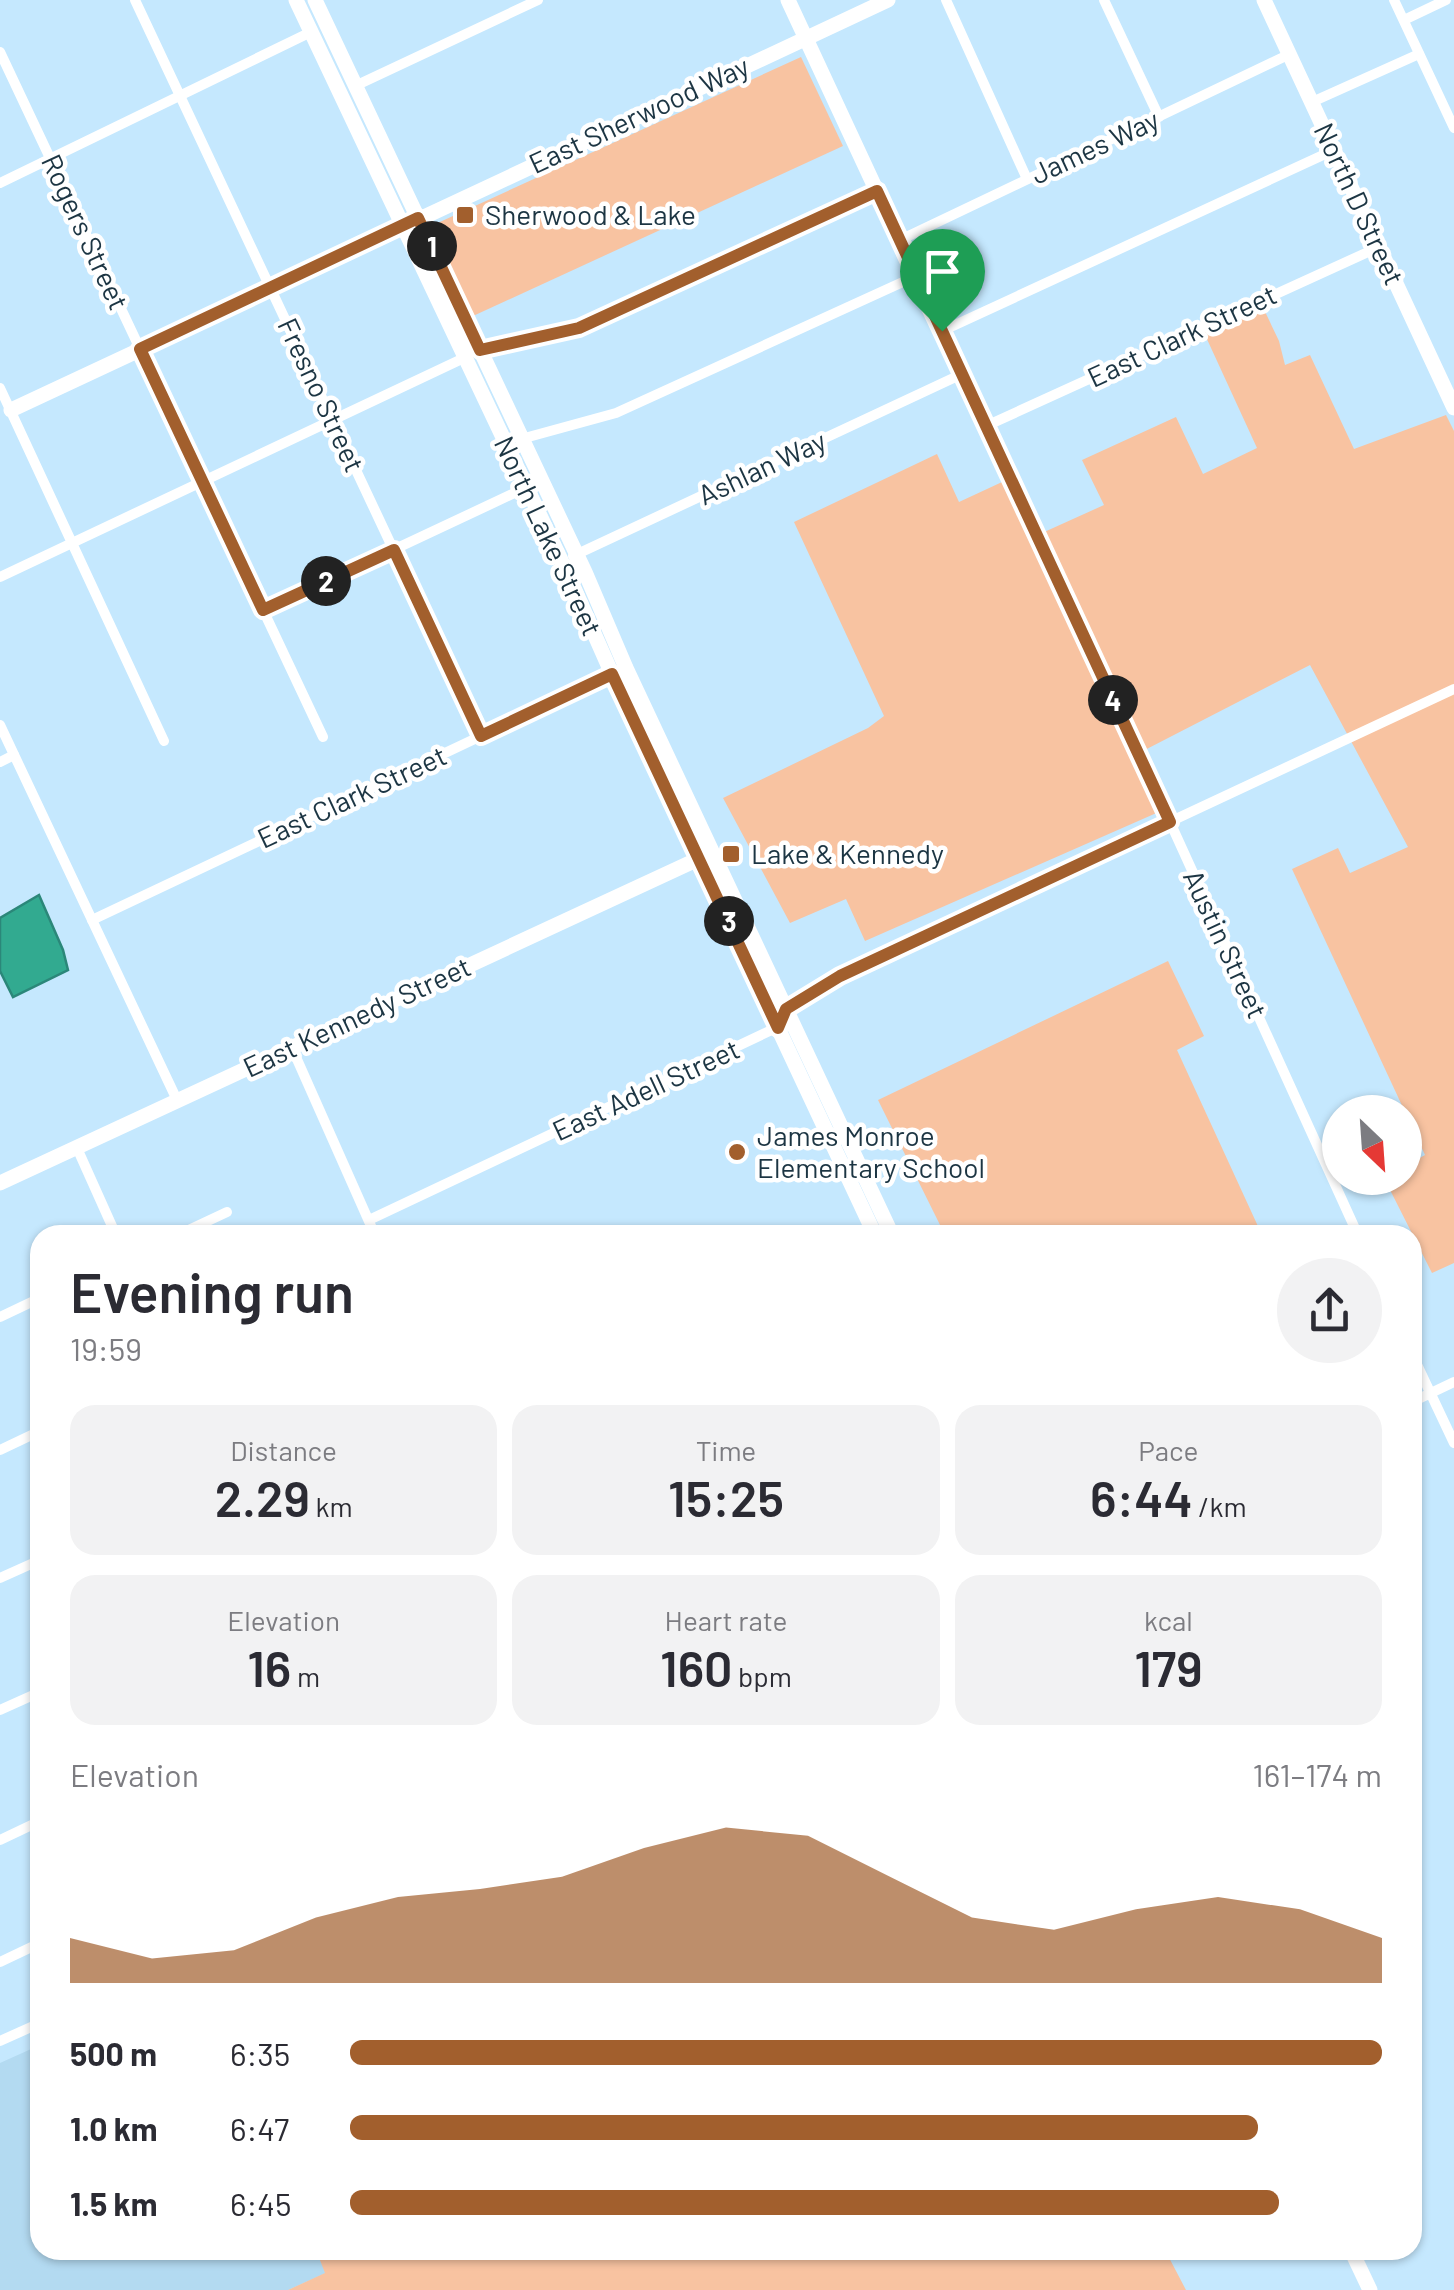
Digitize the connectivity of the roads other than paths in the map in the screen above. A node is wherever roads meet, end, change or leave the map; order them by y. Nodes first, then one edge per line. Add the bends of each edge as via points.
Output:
1 (135, 0) edge
2 (296, 0) edge
3 (315, 0) edge
4 (538, 0) edge
5 (788, 0) edge
6 (888, 0) edge
7 (946, 0) edge
8 (1104, 0) edge
9 (1264, 0) edge
10 (1394, 0) edge
11 (1446, 0) edge
12 (1404, 20) junction
13 (311, 32) junction
14 (806, 38) junction
15 (0, 52) edge
16 (1290, 54) junction
17 (1419, 54) junction
18 (355, 86) junction
19 (180, 96) junction
20 (1312, 102) junction
21 (1159, 117) junction
22 (1453, 122) edge
23 (1334, 150) junction
24 (50, 159) junction
25 (1028, 179) junction
26 (0, 184) edge
27 (877, 191) junction
28 (411, 221) junction
29 (900, 240) junction
30 (1379, 246) junction
31 (916, 276) junction
32 (270, 288) junction
33 (942, 331) junction
34 (140, 349) junction
35 (472, 354) junction
36 (962, 374) junction
37 (0, 388) edge
38 (1454, 408) edge
39 (11, 410) junction
40 (332, 418) junction
41 (986, 426) junction
42 (521, 439) junction
43 (202, 480) junction
44 (533, 485) junction
45 (71, 543) junction
46 (394, 550) junction
47 (569, 558) junction
48 (0, 577) edge
49 (263, 610) junction
50 (612, 674) junction
51 (1454, 689) edge
52 (0, 725) edge
53 (481, 736) junction
54 (323, 737) dead end
55 (164, 740) dead end
56 (14, 755) junction
57 (0, 762) edge
58 (1170, 822) junction
59 (708, 855) junction
60 (92, 920) junction
61 (786, 1009) junction
62 (778, 1028) junction
63 (292, 1048) junction
64 (176, 1100) junction
65 (850, 1146) junction
66 (77, 1148) junction
67 (844, 1168) junction
68 (0, 1183) edge
69 (227, 1212) dead end
70 (369, 1220) junction
71 (112, 1225) edge
72 (199, 1225) edge
73 (371, 1225) edge
74 (870, 1225) edge
75 (887, 1225) edge
76 (1353, 1225) edge
77 (30, 1303) edge
78 (0, 1317) edge
79 (1422, 1376) edge
80 (1454, 1382) edge
81 (1430, 1394) junction
82 (1422, 1398) edge
83 (30, 1436) edge
84 (1454, 1443) edge
85 (0, 1450) edge
86 (30, 1564) edge
87 (0, 1578) edge
88 (30, 1696) edge
89 (0, 1710) edge
90 (30, 1826) edge
91 (0, 1840) edge
92 (30, 1948) edge
93 (0, 1962) edge
94 (30, 2028) edge
95 (0, 2041) edge
96 (1356, 2260) edge
97 (1370, 2290) edge

1 - 19 street, Fresno Street
2 - 13 street, North Lake Street
3 - 18 street, North Lake Street
4 - 18 street
5 - 14 street, Austin Street
6 - 14 street, East Sherwood Way
7 - 25 street
8 - 21 street
9 - 16 street, North D Street
10 - 12 street
11 - 12 street
12 - 17 street
13 - 19 street
13 - 28 street, North Lake Street
14 - 27 street, Austin Street
14 - 28 street, East Sherwood Way
15 - 24 street, Rogers Street
16 - 20 street, North D Street
16 - 21 street, James Way
17 - 20 street
17 - 22 street
18 - 28 street, North Lake Street
19 - 24 street
19 - 32 street, Fresno Street
20 - 23 street, North D Street
21 - 25 street, James Way
23 - 30 street, North D Street
23 - 33 street
24 - 26 street
24 - 34 street, Rogers Street
25 - 29 street, James Way
27 - 29 street, Austin Street
27 - 35 street via 579,328
28 - 32 street, East Sherwood Way
28 - 35 street, North Lake Street
29 - 31 street, Austin Street
30 - 38 street, North D Street
30 - 41 street, East Clark Street
31 - 33 street, Austin Street
31 - 42 street via 616,414
32 - 34 street, East Sherwood Way
32 - 40 street, Fresno Street
33 - 36 street, Austin Street
34 - 39 street, East Sherwood Way
34 - 43 street, Rogers Street
35 - 40 street
35 - 42 street, North Lake Street
35 - 44 street, North Lake Street
36 - 41 street, Austin Street
36 - 47 street, Ashlan Way
37 - 39 street
39 - 45 street
40 - 43 street
40 - 46 street, Fresno Street
41 - 58 street, Austin Street
42 - 44 street, North Lake Street
43 - 45 street
43 - 49 street, Rogers Street
44 - 46 street
44 - 47 street, North Lake Street
45 - 48 street
45 - 55 street
46 - 49 street
46 - 53 street, Fresno Street
47 - 50 street, North Lake Street
47 - 59 street, North Lake Street
49 - 54 street, Rogers Street
50 - 53 street, East Clark Street
50 - 59 street, North Lake Street
51 - 58 street
52 - 56 street
53 - 60 street, East Clark Street
56 - 57 street
56 - 60 street
58 - 61 street via 840,976
58 - 76 street, Austin Street
59 - 61 street, North Lake Street
59 - 62 street, North Lake Street
59 - 63 street, East Kennedy Street
60 - 64 street
61 - 62 street
61 - 65 street, North Lake Street
62 - 67 street, North Lake Street
62 - 70 street, East Adell Street
63 - 64 street, East Kennedy Street
63 - 70 street
64 - 66 street, East Kennedy Street
65 - 67 street
65 - 75 street, North Lake Street
66 - 68 street, East Kennedy Street
66 - 71 street
67 - 74 street, North Lake Street
69 - 72 street
70 - 73 street
77 - 78 street
79 - 81 street
80 - 81 street
81 - 82 street
81 - 84 street
83 - 85 street
86 - 87 street
88 - 89 street
90 - 91 street
92 - 93 street
94 - 95 street
96 - 97 street

